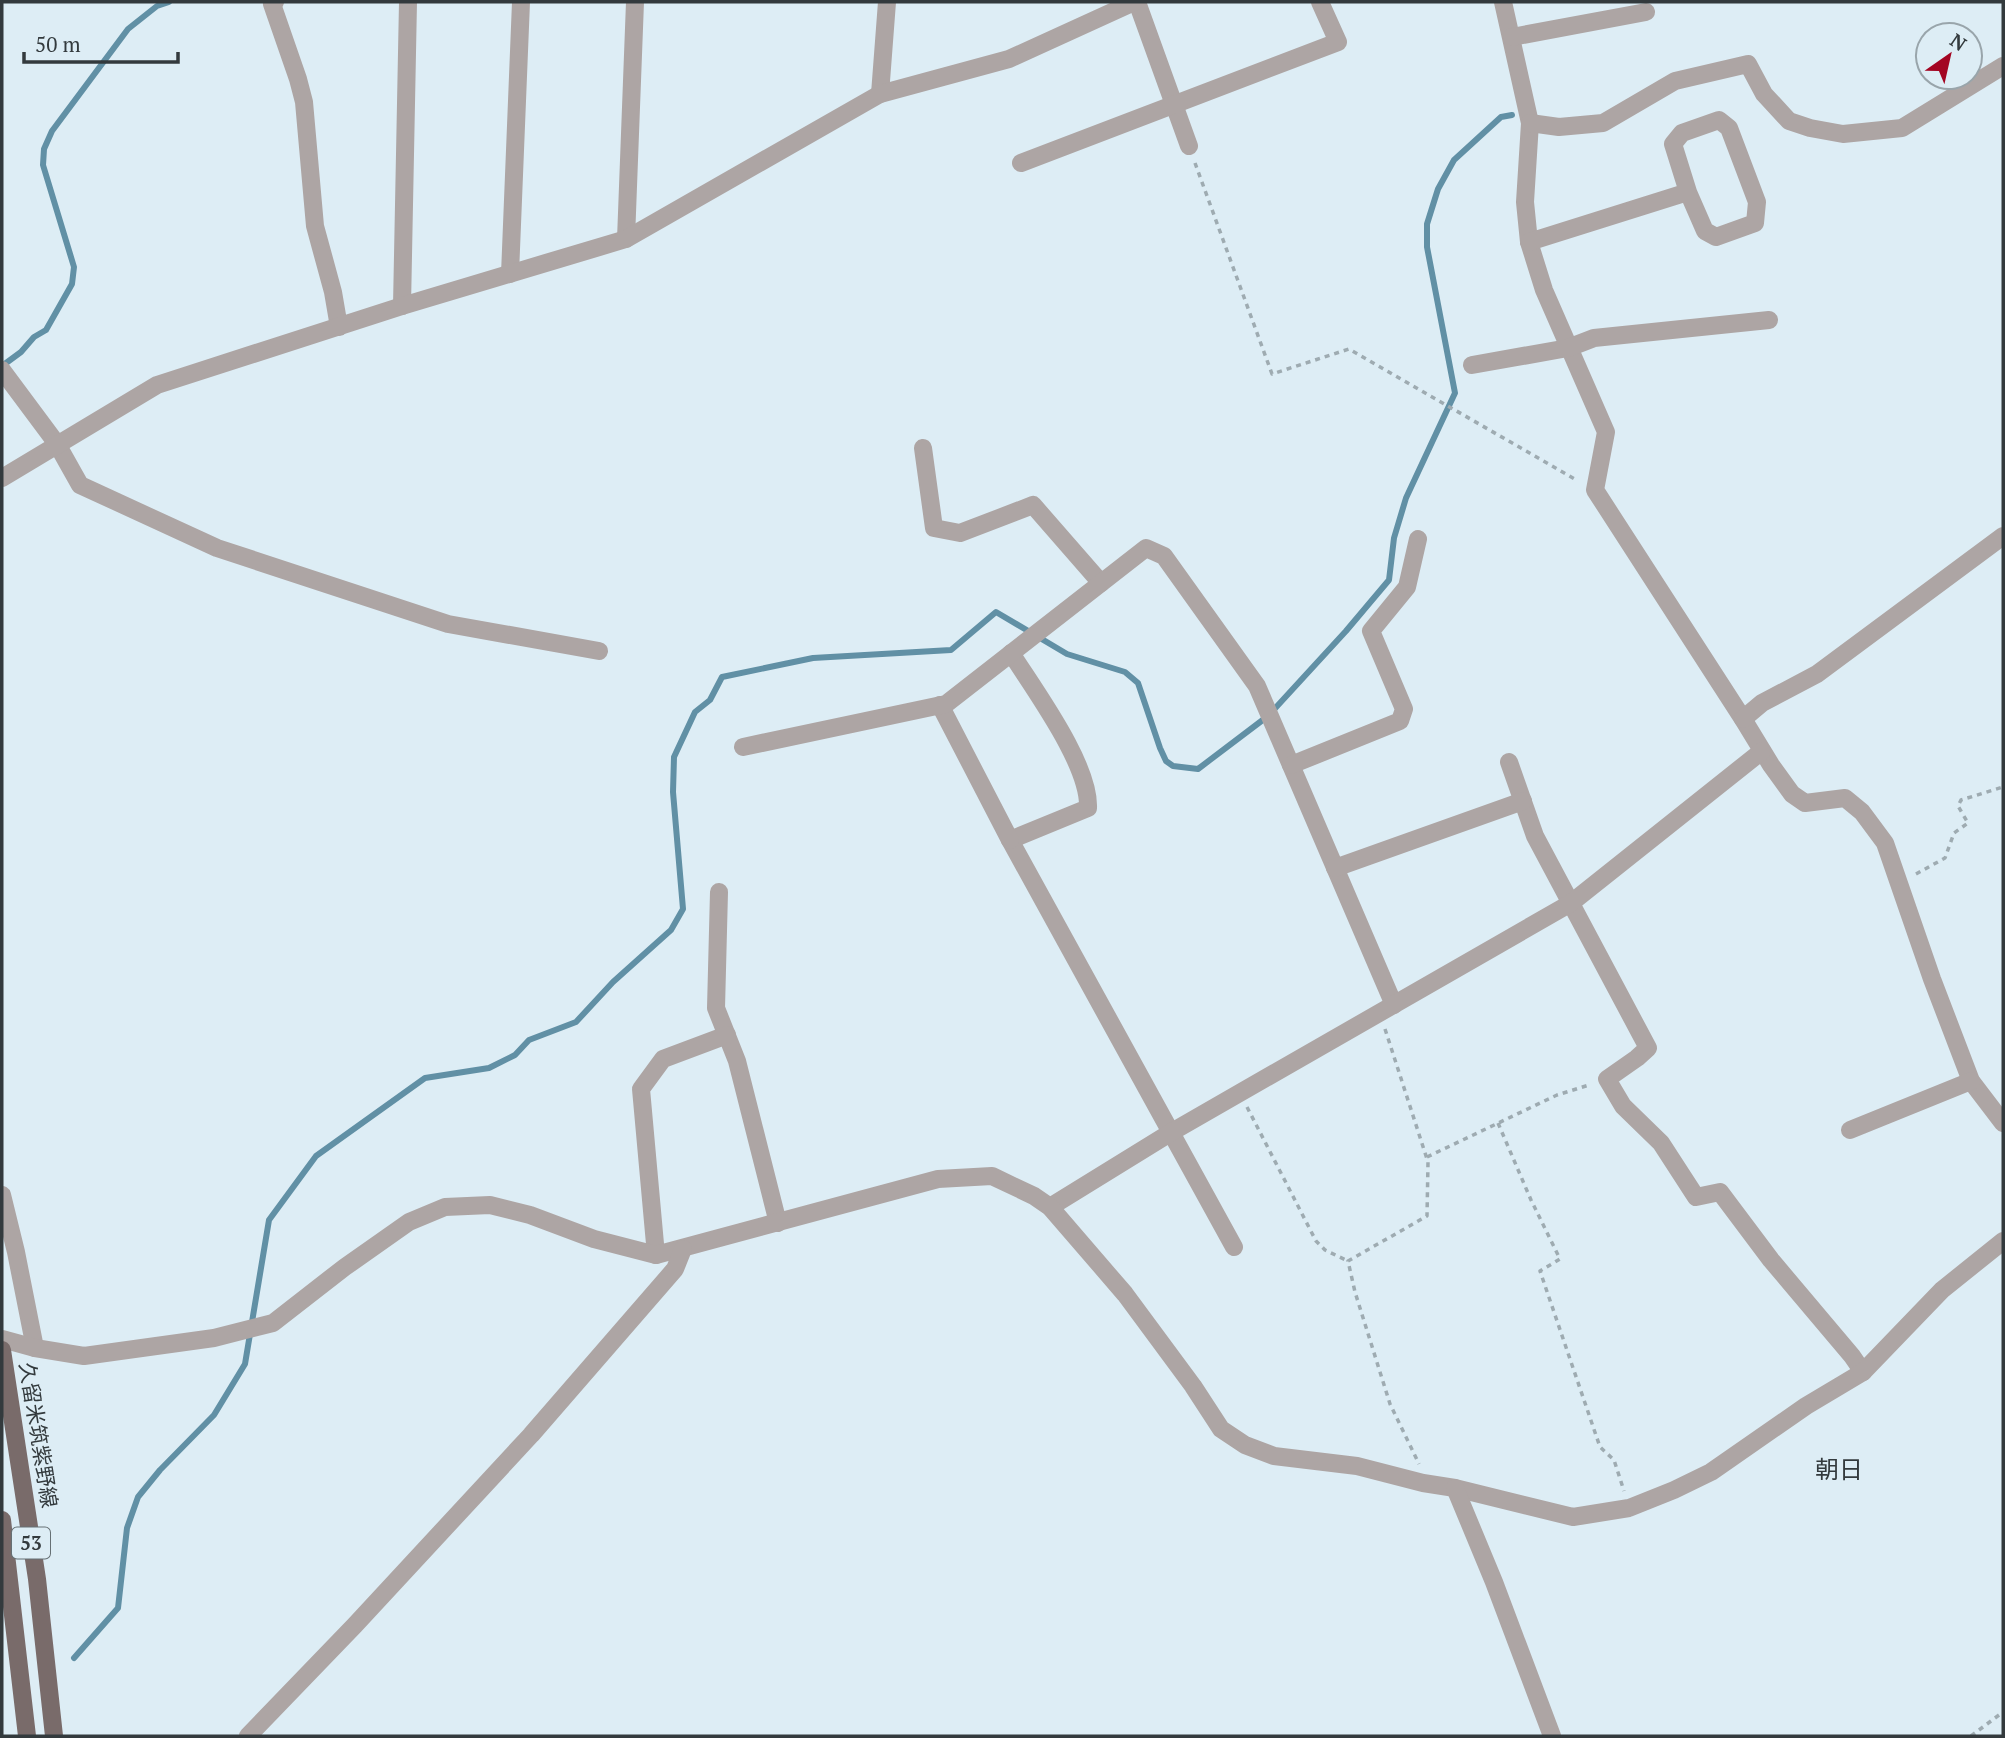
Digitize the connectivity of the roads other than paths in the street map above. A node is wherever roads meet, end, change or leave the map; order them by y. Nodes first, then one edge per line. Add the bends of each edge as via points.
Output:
1 (275, 2) edge
2 (408, 2) edge
3 (521, 2) edge
4 (635, 2) edge
5 (887, 2) edge
6 (1135, 2) edge
7 (1320, 2) edge
8 (1503, 2) edge
9 (1646, 12) dead end
10 (1512, 37) junction
11 (2003, 66) edge
12 (880, 94) junction
13 (1174, 104) junction
14 (1530, 123) junction
15 (1189, 146) road end
16 (1021, 163) dead end
17 (1688, 192) junction
18 (626, 239) junction
19 (1529, 242) junction
20 (510, 274) junction
21 (402, 306) junction
22 (1769, 320) dead end
23 (339, 327) junction
24 (1568, 348) junction
25 (1472, 365) dead end
26 (2, 370) edge
27 (57, 444) junction
28 (923, 447) dead end
29 (2, 478) edge
30 (2003, 536) edge
31 (1418, 540) dead end
32 (1101, 583) junction
33 (599, 651) dead end
34 (1011, 653) junction
35 (940, 705) junction
36 (1743, 719) junction
37 (743, 747) dead end
38 (1762, 751) junction
39 (1509, 762) dead end
40 (1291, 765) junction
41 (1523, 800) junction
42 (1010, 840) junction
43 (1335, 868) junction
44 (719, 892) dead end
45 (1571, 903) junction
46 (1387, 1010) junction
47 (727, 1035) junction
48 (1971, 1080) junction
49 (2003, 1123) edge
50 (1850, 1130) dead end
51 (1170, 1133) junction
52 (2, 1195) edge
53 (1050, 1207) junction
54 (779, 1223) junction
55 (2003, 1241) edge
56 (1234, 1247) dead end
57 (683, 1249) junction
58 (656, 1255) junction
59 (2, 1339) edge
60 (35, 1348) junction
61 (2, 1350) edge
62 (1863, 1373) junction
63 (1455, 1488) junction
64 (2, 1520) edge
65 (27, 1736) edge
66 (54, 1736) edge
67 (248, 1736) edge
68 (1552, 1736) edge

1 - 23 street via 304,103 315,226
2 - 21 street
3 - 20 street
4 - 18 street
5 - 12 street
6 - 12 street via 1009,59
6 - 13 street
7 - 13 street via 1338,42
8 - 10 street
9 - 10 street
10 - 14 street
11 - 14 street via 1902,128 1843,134 1789,121 1764,94 1748,64 1675,81 1603,123 1559,127
12 - 18 street
13 - 15 street
13 - 16 street
14 - 19 street via 1525,202
17 - 17 street via 1704,231 1716,237 1755,223 1757,202 1729,128 1719,120 1682,133 1673,144
17 - 19 street
18 - 20 street
19 - 24 street
20 - 21 street
21 - 23 street
22 - 24 street via 1594,338
23 - 27 street via 157,385
24 - 25 street
24 - 36 street via 1606,432 1595,490
26 - 27 street
27 - 29 street
27 - 33 street via 80,485 217,548 448,625
28 - 32 street via 934,528 960,533 1033,505
30 - 36 street via 1817,674 1762,703
31 - 40 street via 1407,587 1371,631 1404,709 1400,721
32 - 34 street
32 - 40 street via 1146,548 1164,556 1257,686
34 - 35 street
34 - 42 street via 1071,748 1089,794 1088,808
35 - 37 street
35 - 42 street
36 - 38 street
38 - 45 street
38 - 48 street via 1792,794 1805,803 1845,798 1885,843
39 - 41 street
40 - 43 street
41 - 43 street
41 - 45 street via 1535,836
42 - 51 street
43 - 46 street
44 - 47 street via 716,1008
45 - 46 street
45 - 62 street via 1648,1048 1608,1079 1623,1106 1661,1143 1696,1196 1720,1192
46 - 51 street
47 - 54 street
47 - 58 street via 663,1059 641,1089
48 - 49 street
48 - 50 street
51 - 53 street
51 - 56 street
52 - 60 street
53 - 54 street via 992,1176 951,1178
53 - 63 street via 1125,1294 1221,1429 1274,1456 1357,1466
54 - 57 street
55 - 62 street via 1942,1290
57 - 58 street
57 - 67 street via 675,1269 531,1436
58 - 60 street via 490,1205 445,1207 409,1222 273,1323 214,1338 84,1356
59 - 60 street
61 - 66 main road, 久留米筑紫野線 / 53 via 37,1579
62 - 63 street via 1711,1472 1629,1508 1573,1517
63 - 68 street
64 - 65 main road, 53

